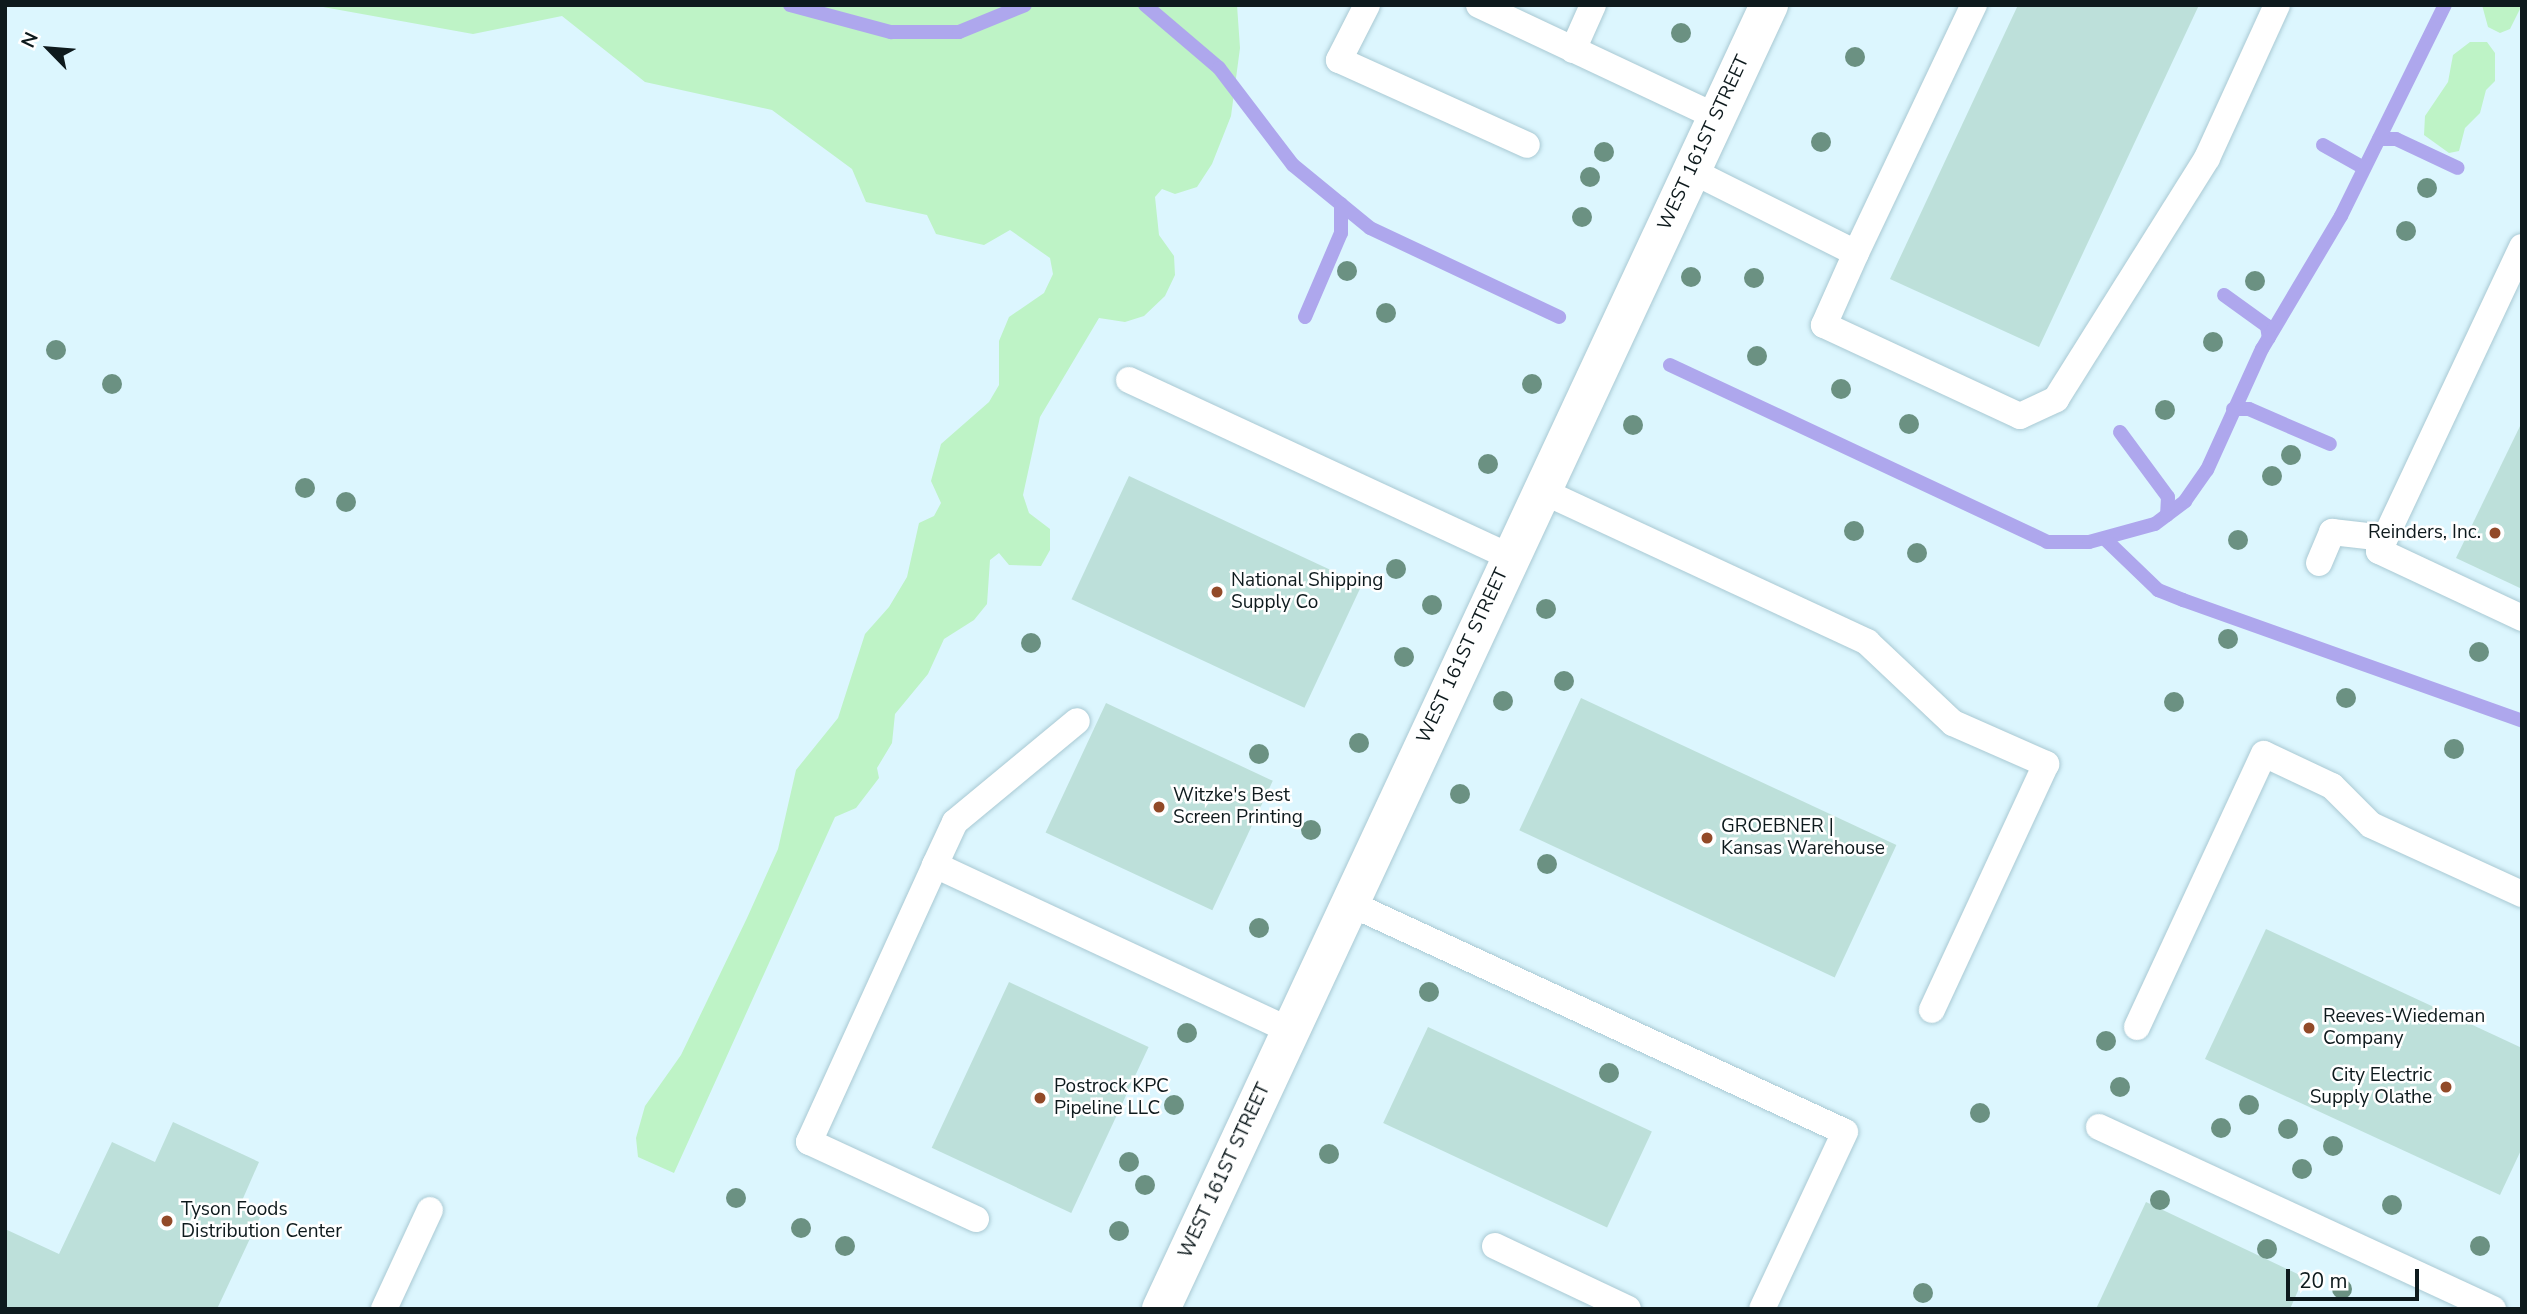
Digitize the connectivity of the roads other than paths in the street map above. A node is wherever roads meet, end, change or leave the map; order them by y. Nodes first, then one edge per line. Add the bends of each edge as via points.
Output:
1 (1367, 5) edge
2 (1479, 5) edge
3 (1593, 5) edge
4 (1769, 5) edge
5 (1974, 5) edge
6 (2277, 5) edge
7 (1573, 50) junction
8 (1717, 117) junction
9 (1527, 145) dead end
10 (1692, 171) junction
11 (2522, 247) edge
12 (1856, 253) junction
13 (1129, 380) dead end
14 (1540, 490) junction
15 (2385, 538) junction
16 (1509, 556) junction
17 (2319, 563) dead end
18 (2522, 618) edge
19 (1077, 720) dead end
20 (935, 865) junction
21 (2522, 894) edge
22 (1349, 903) junction
23 (1932, 1010) dead end
24 (2137, 1027) dead end
25 (1291, 1031) junction
26 (2099, 1127) dead end
27 (430, 1210) dead end
28 (976, 1219) dead end
29 (1495, 1246) dead end
30 (384, 1309) edge
31 (1161, 1309) edge
32 (1628, 1309) edge
33 (1762, 1309) edge
34 (2493, 1309) edge

1 - 9 lane via 1339,60
2 - 7 lane
3 - 7 lane
4 - 8 street, WEST 161ST STREET
5 - 12 lane
6 - 12 lane via 2207,158 2056,399 2020,416 1824,325
7 - 8 lane
8 - 10 street, WEST 161ST STREET
10 - 12 lane
10 - 14 street, WEST 161ST STREET
11 - 15 lane
13 - 16 lane
14 - 16 street, WEST 161ST STREET
14 - 23 lane via 1867,642 1954,723 2046,764
15 - 17 lane via 2332,532
15 - 18 lane via 2379,551
16 - 22 street, WEST 161ST STREET
19 - 20 lane via 956,822
20 - 25 lane
20 - 28 lane via 809,1142
21 - 24 lane via 2371,824 2332,786 2264,754
22 - 25 street, WEST 161ST STREET
22 - 33 lane via 1844,1132
25 - 31 street, WEST 161ST STREET
26 - 34 lane
27 - 30 lane
29 - 32 lane

